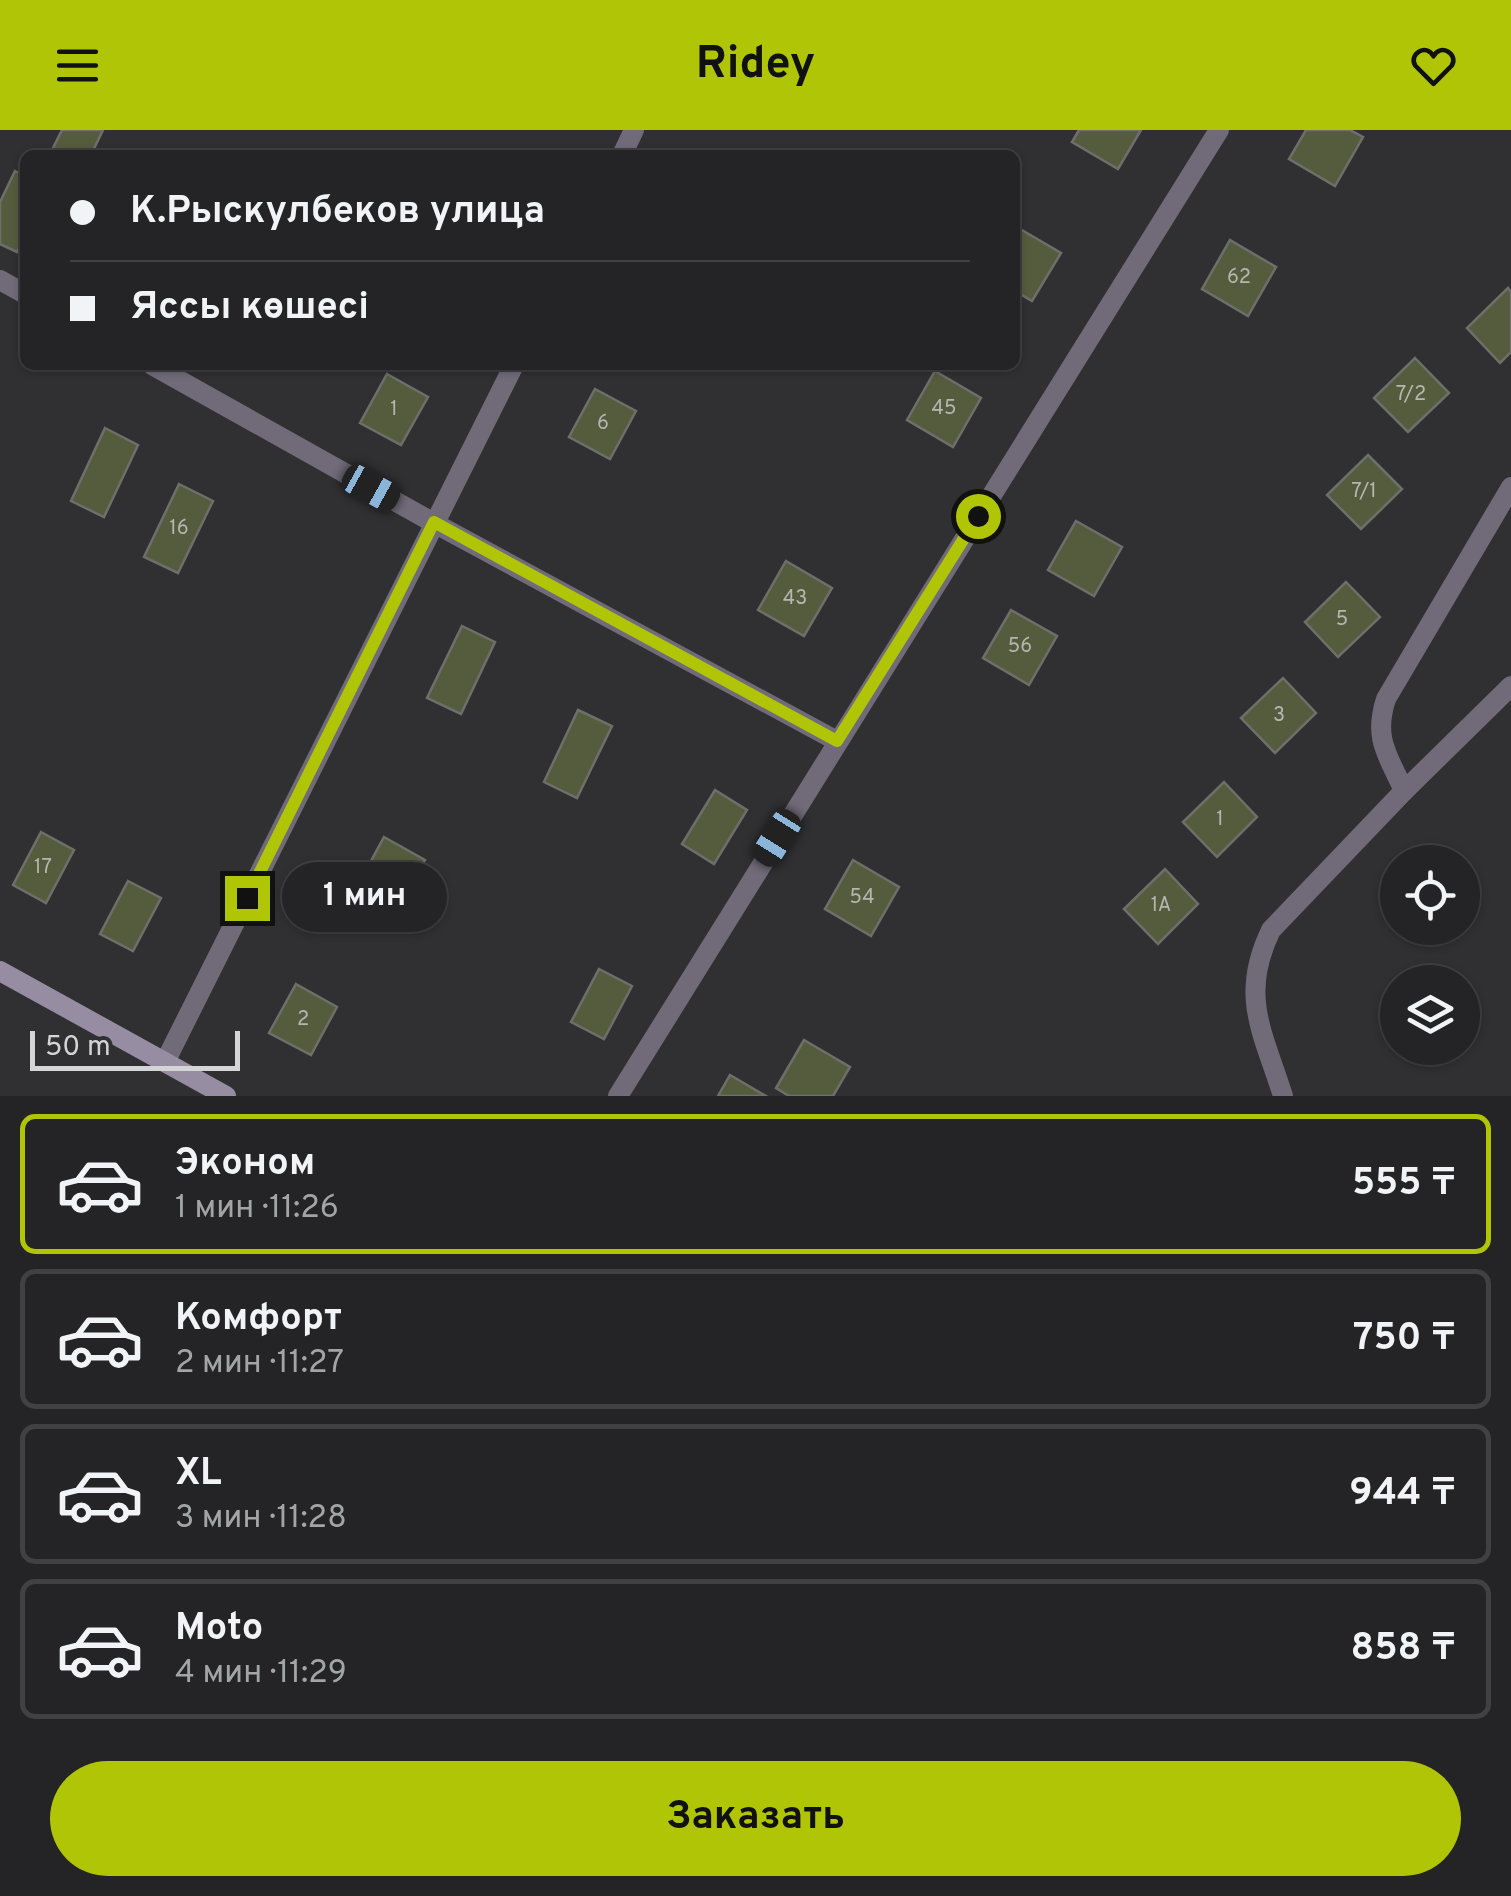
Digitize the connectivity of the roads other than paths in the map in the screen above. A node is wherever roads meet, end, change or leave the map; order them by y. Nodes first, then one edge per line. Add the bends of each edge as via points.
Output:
1 (1219, 130) edge
2 (161, 370) edge
3 (511, 370) edge
4 (1511, 487) edge
5 (434, 522) junction
6 (1511, 686) edge
7 (837, 741) junction
8 (1404, 791) junction
9 (0, 971) edge
10 (165, 1062) junction
11 (226, 1096) edge
12 (618, 1096) edge
13 (1283, 1096) edge

1 - 7 street
2 - 5 street
3 - 5 street
4 - 8 street via 1386,699 1381,739
5 - 7 street
5 - 10 street
6 - 8 street
7 - 12 street
8 - 13 street via 1271,930 1260,952 1255,1006
9 - 10 main road
10 - 11 main road

